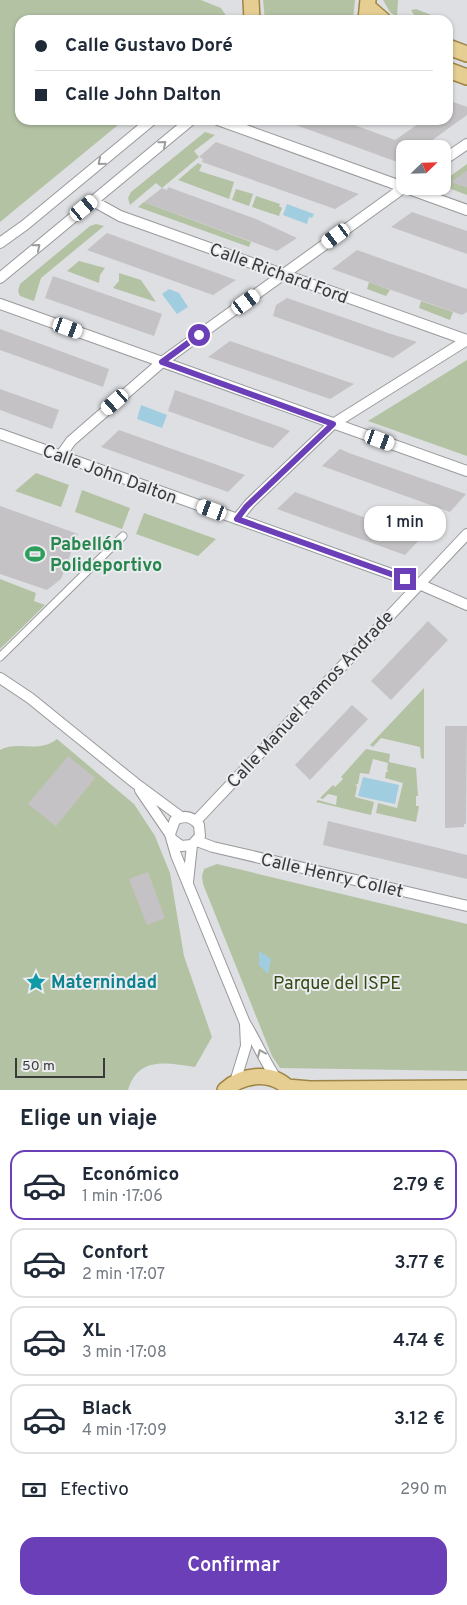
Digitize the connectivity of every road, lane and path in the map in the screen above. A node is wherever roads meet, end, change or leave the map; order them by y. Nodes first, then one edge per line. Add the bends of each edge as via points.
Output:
1 (453, 49) edge
2 (467, 54) edge
3 (453, 72) edge
4 (467, 78) edge
5 (146, 125) edge
6 (185, 125) edge
7 (232, 125) edge
8 (467, 144) edge
9 (451, 155) edge
10 (396, 183) edge
11 (396, 194) edge
12 (427, 195) edge
13 (93, 201) junction
14 (467, 210) edge
15 (0, 243) edge
16 (283, 275) junction
17 (0, 278) edge
18 (0, 304) edge
19 (467, 340) edge
20 (162, 362) junction
21 (333, 424) junction
22 (0, 434) edge
23 (61, 456) junction
24 (467, 471) edge
25 (237, 519) junction
26 (467, 534) edge
27 (124, 536) dead end
28 (419, 584) junction
29 (467, 605) edge
30 (0, 657) edge
31 (0, 678) edge
32 (135, 783) junction
33 (181, 817) junction
34 (196, 821) junction
35 (171, 837) junction
36 (195, 843) junction
37 (188, 882) junction
38 (467, 906) edge
39 (245, 1023) junction
40 (230, 1086) edge
41 (285, 1086) edge
42 (467, 1088) edge

1 - 2 main road
3 - 4 main road
5 -> 15 street
13 -> 6 street
7 - 10 street
8 - 9 street
11 - 16 street
12 - 14 street
13 - 16 street, Calle Richard Ford via 120,216
17 -> 13 street
16 - 19 street, Calle Richard Ford
16 - 20 street
18 - 20 street
19 - 21 street
20 - 21 street
20 - 23 street via 71,441
21 - 24 street
21 - 25 street
22 - 23 street, Calle John Dalton
23 - 25 street, Calle John Dalton
25 - 28 street, Calle John Dalton
26 - 28 street, Calle Manuel Ramos Andrade
27 - 30 street
28 - 29 street, Calle John Dalton
28 - 34 street, Calle Manuel Ramos Andrade
31 - 32 street via 35,702
32 - 33 street
32 - 35 street
33 - 34 street
33 - 35 street via 171,826
34 - 36 street via 200,830
35 - 36 street via 181,846
35 - 37 street
36 - 37 street
36 - 38 street, Calle Henry Collet
37 - 39 street
39 - 40 street via 246,1046
41 -> 39 street via 266,1064
40 - 41 main road via 249,1077 264,1076
41 - 42 main road via 310,1089

